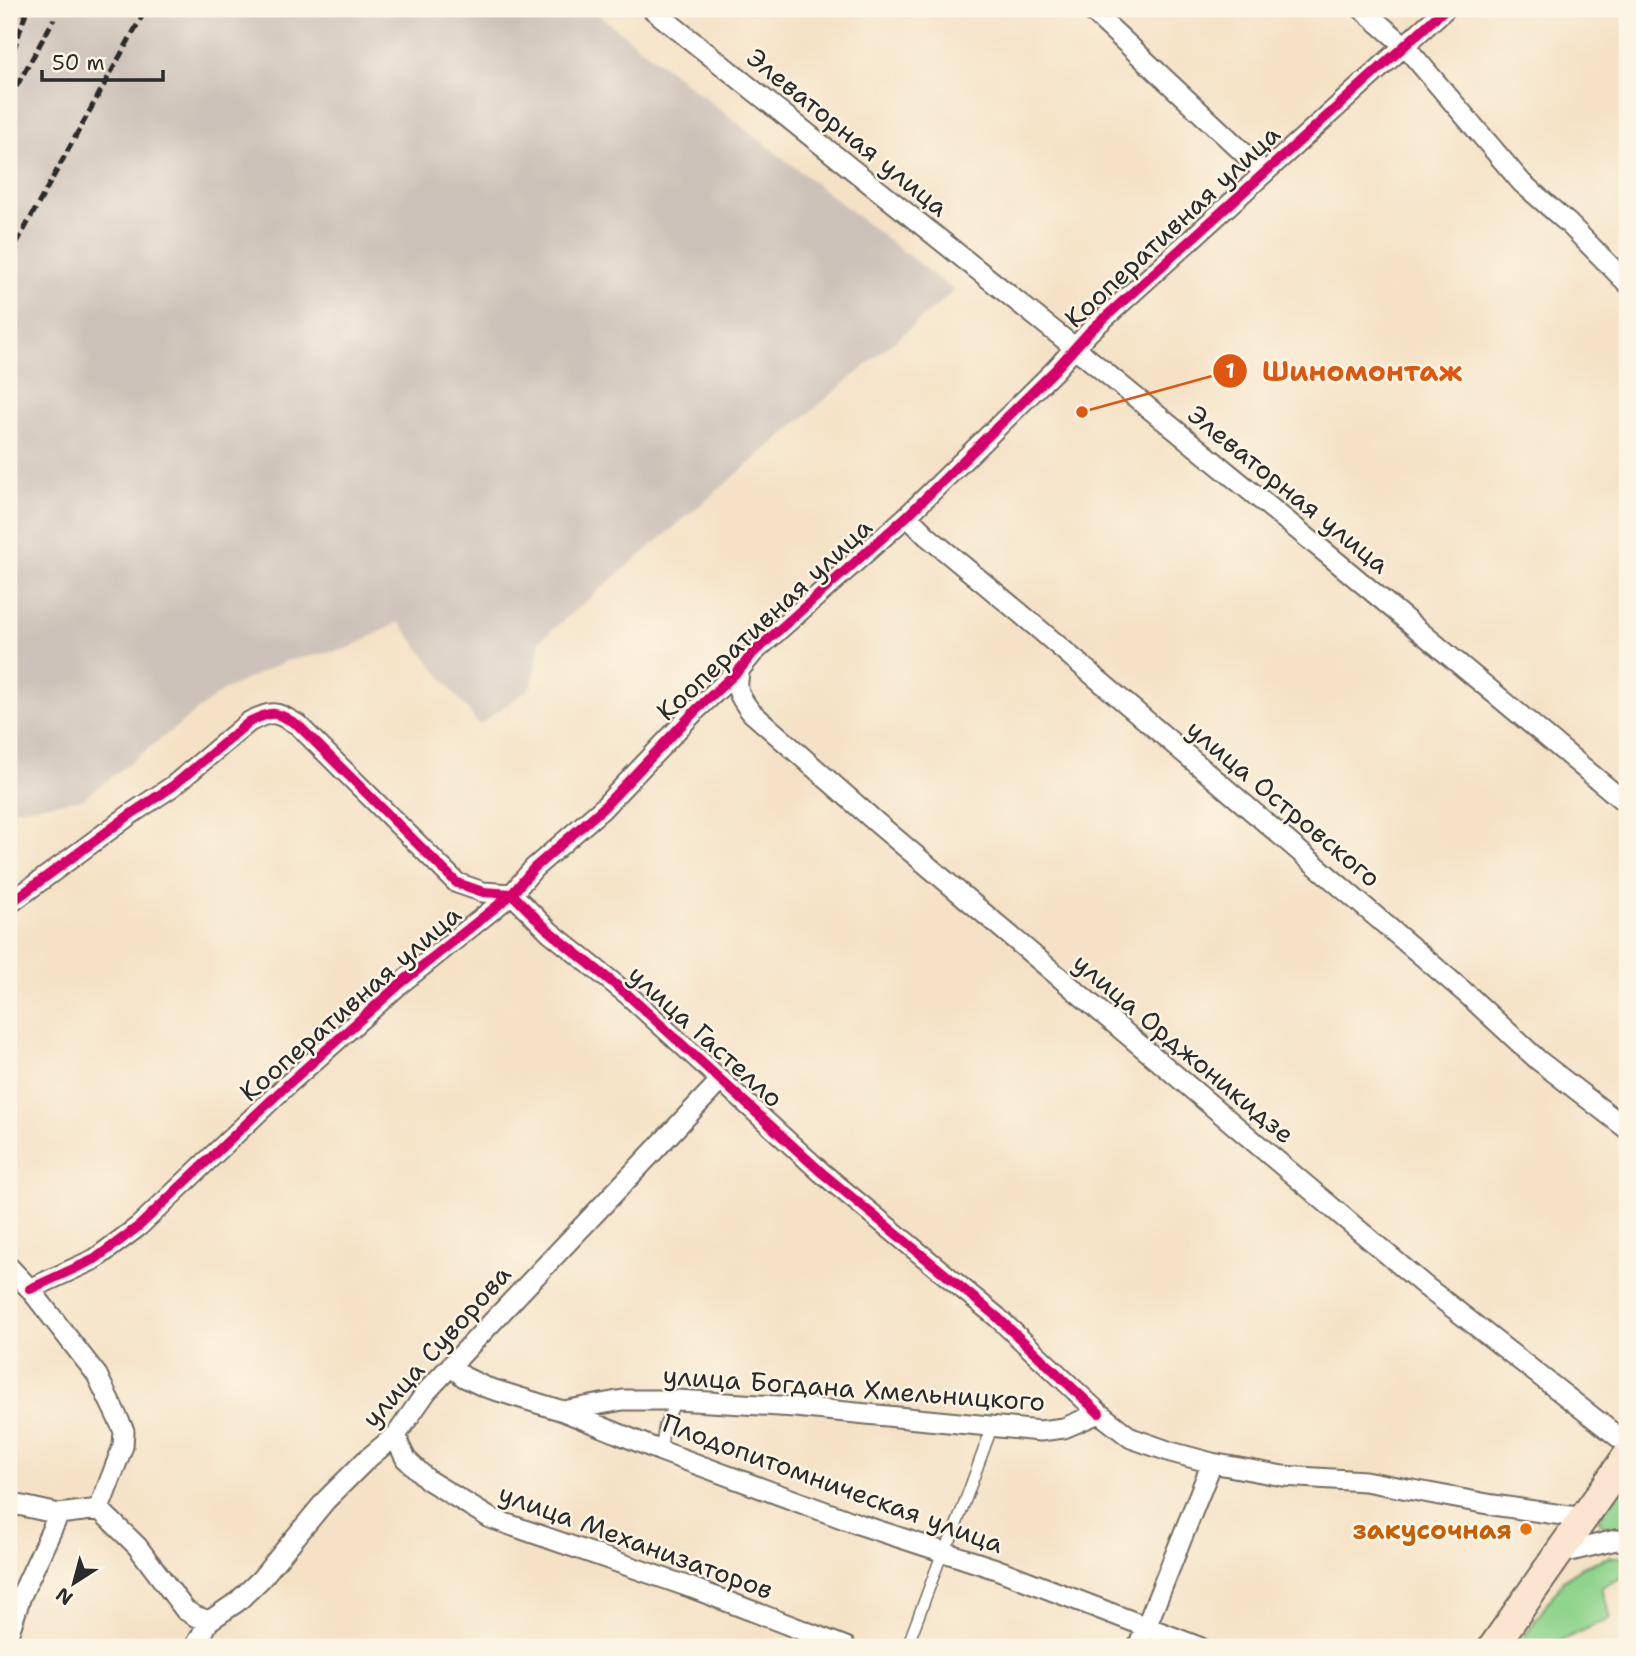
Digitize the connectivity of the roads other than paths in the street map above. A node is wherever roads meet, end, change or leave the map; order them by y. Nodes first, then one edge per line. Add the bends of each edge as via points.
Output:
1 (652, 9) edge
2 (1090, 9) edge
3 (1362, 9) edge
4 (1444, 9) edge
5 (1404, 45) junction
6 (1265, 172) junction
7 (1627, 283) edge
8 (1074, 347) junction
9 (906, 516) junction
10 (740, 669) junction
11 (1627, 804) edge
12 (512, 894) junction
13 (9, 904) edge
14 (720, 1080) junction
15 (1627, 1129) edge
16 (9, 1268) edge
17 (30, 1289) junction
18 (452, 1366) junction
19 (676, 1400) junction
20 (563, 1410) junction
21 (1099, 1413) junction
22 (992, 1427) junction
23 (397, 1434) junction
24 (1627, 1444) edge
25 (661, 1451) junction
26 (1627, 1456) edge
27 (1212, 1463) junction
28 (9, 1503) edge
29 (99, 1509) junction
30 (59, 1514) junction
31 (1584, 1518) junction
32 (1627, 1541) edge
33 (943, 1551) junction
34 (1558, 1555) junction
35 (209, 1621) junction
36 (1146, 1627) junction
37 (9, 1632) edge
38 (195, 1647) edge
39 (846, 1647) edge
40 (907, 1647) edge
41 (1138, 1647) edge
42 (1199, 1647) edge
43 (1493, 1647) edge

1 - 8 street, Элеваторная улица
2 - 6 street
3 - 5 street
4 - 5 street, Кооперативная улица
5 - 6 street, Кооперативная улица
5 - 7 street via 1522,183
6 - 8 street, Кооперативная улица
8 - 9 street, Кооперативная улица
8 - 11 street, Элеваторная улица
9 - 10 street, Кооперативная улица
9 - 15 street, улица Островского via 1459,987 1538,1060
10 - 12 street, Кооперативная улица
10 - 24 street, улица Орджоникидзе via 736,685 751,712 877,823 1425,1286
12 - 13 street via 483,892 457,883 298,725 277,713 249,722 173,786
12 - 14 street, улица Гастелло
12 - 17 street, Кооперативная улица via 380,1001 139,1226 95,1259
14 - 18 street, улица Суворова
14 - 21 street, улица Гастелло via 821,1172 997,1317
16 - 17 street
17 - 29 street via 97,1375 124,1431 123,1446
18 - 20 street, Плодопитомническая улица via 485,1387
18 - 23 street, улица Суворова via 427,1391
19 - 20 street, улица Богдана Хмельницкого via 623,1400
19 - 22 street, улица Богдана Хмельницкого
19 - 25 lane via 664,1427
20 - 25 street, Плодопитомническая улица
21 - 22 street, улица Богдана Хмельницкого via 1064,1429
21 - 27 street via 1131,1438
22 - 33 lane
23 - 35 street, улица Суворова via 326,1500 261,1579
23 - 39 street, улица Механизаторов via 406,1460 428,1480 489,1518
25 - 33 street, Плодопитомническая улица
26 - 31 main road
27 - 31 street via 1283,1476 1364,1481
27 - 36 street
28 - 30 street
29 - 30 street
29 - 35 street via 137,1546 186,1610
30 - 37 street
31 - 34 main road
32 - 34 street
33 - 36 street, Плодопитомническая улица
33 - 40 lane
34 - 43 main road
35 - 38 street, улица Суворова
36 - 41 street
36 - 42 street, Плодопитомническая улица

